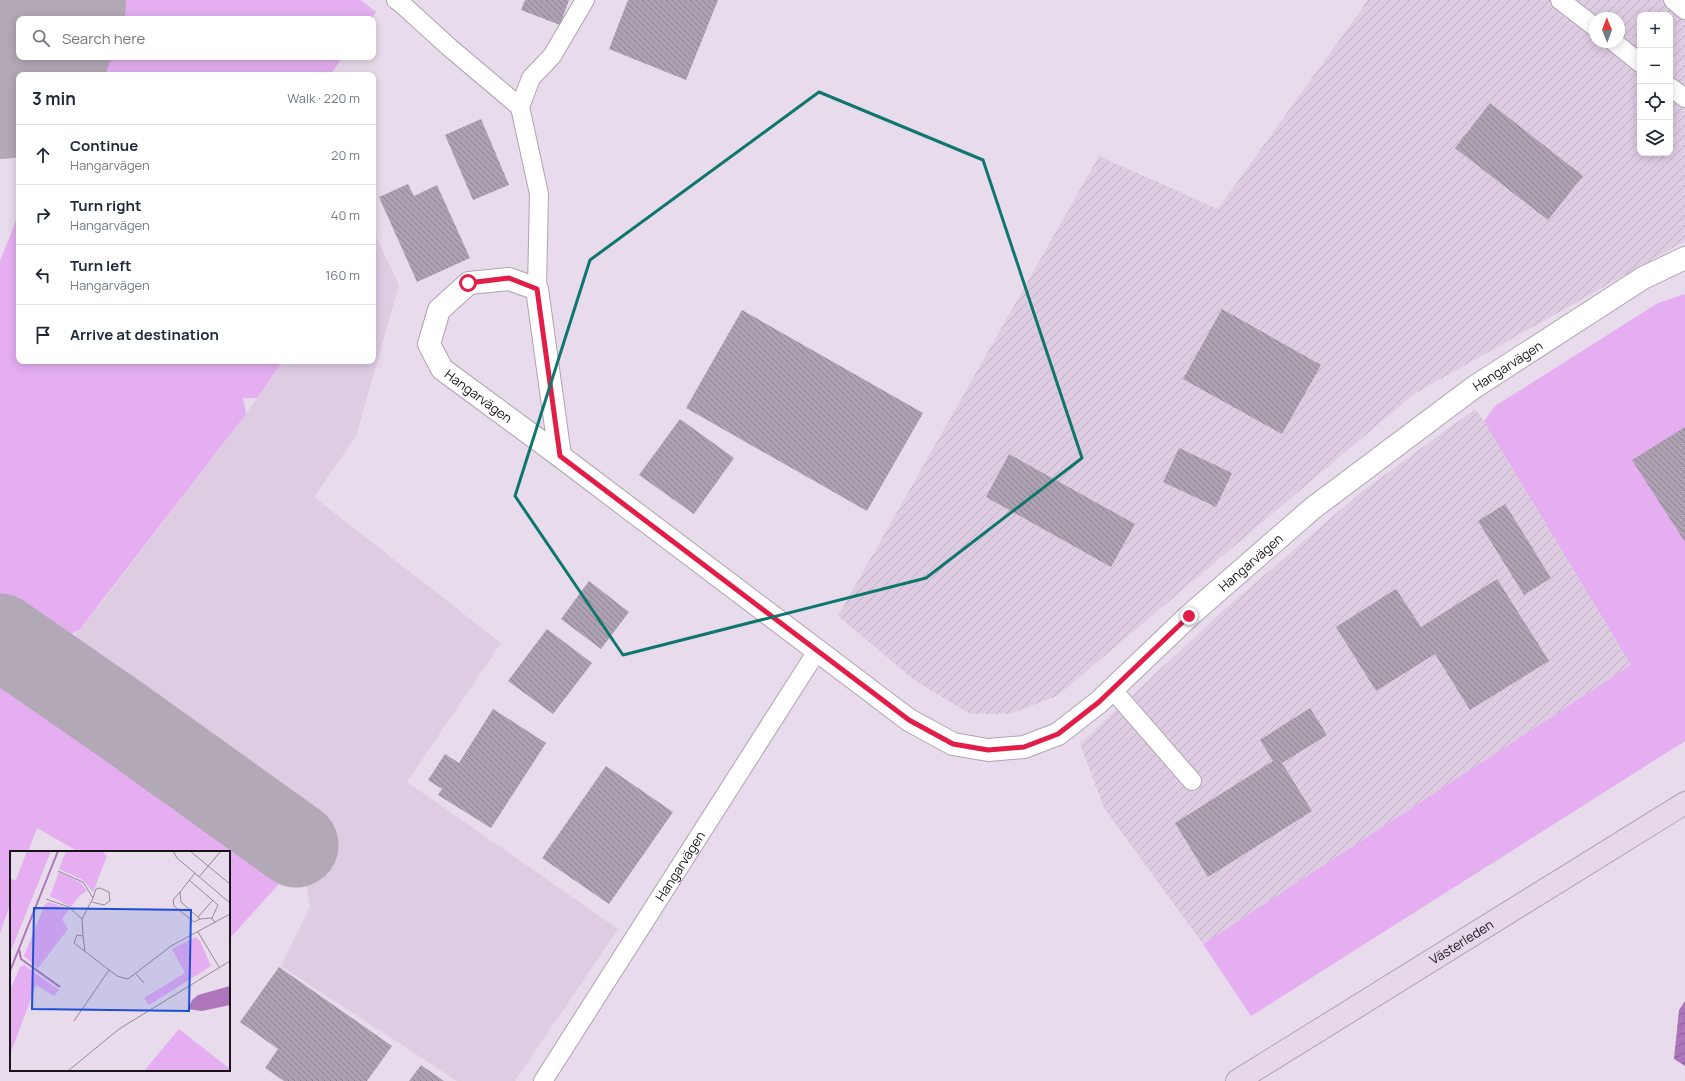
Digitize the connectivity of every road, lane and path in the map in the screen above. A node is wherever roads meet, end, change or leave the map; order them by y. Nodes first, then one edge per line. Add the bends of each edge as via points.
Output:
1 (396, 0) edge
2 (585, 0) edge
3 (1560, 0) edge
4 (1673, 0) edge
5 (1685, 10) edge
6 (1589, 22) edge
7 (1621, 48) edge
8 (1637, 61) edge
9 (1673, 89) edge
10 (1685, 98) edge
11 (520, 107) junction
12 (1685, 258) edge
13 (537, 289) junction
14 (560, 456) junction
15 (816, 651) junction
16 (1112, 689) junction
17 (1192, 781) dead end
18 (1685, 803) edge
19 (543, 1081) edge
20 (1237, 1081) edge

1 - 11 lane
2 - 11 lane via 552,56 531,78
3 - 6 lane
4 - 5 lane
7 - 8 lane
9 - 10 lane
11 - 13 lane via 539,194
12 - 16 street, Hangarvägen via 1643,278 1473,388 1313,508 1189,616
13 - 14 street
13 - 14 street, Hangarvägen via 509,278 468,283 439,310 429,344 442,370
14 - 15 street, Hangarvägen
15 - 16 street, Hangarvägen via 909,720 953,744 988,750 1024,747 1058,734
15 - 19 lane, Hangarvägen
16 - 17 lane
18 - 20 street, Västerleden

